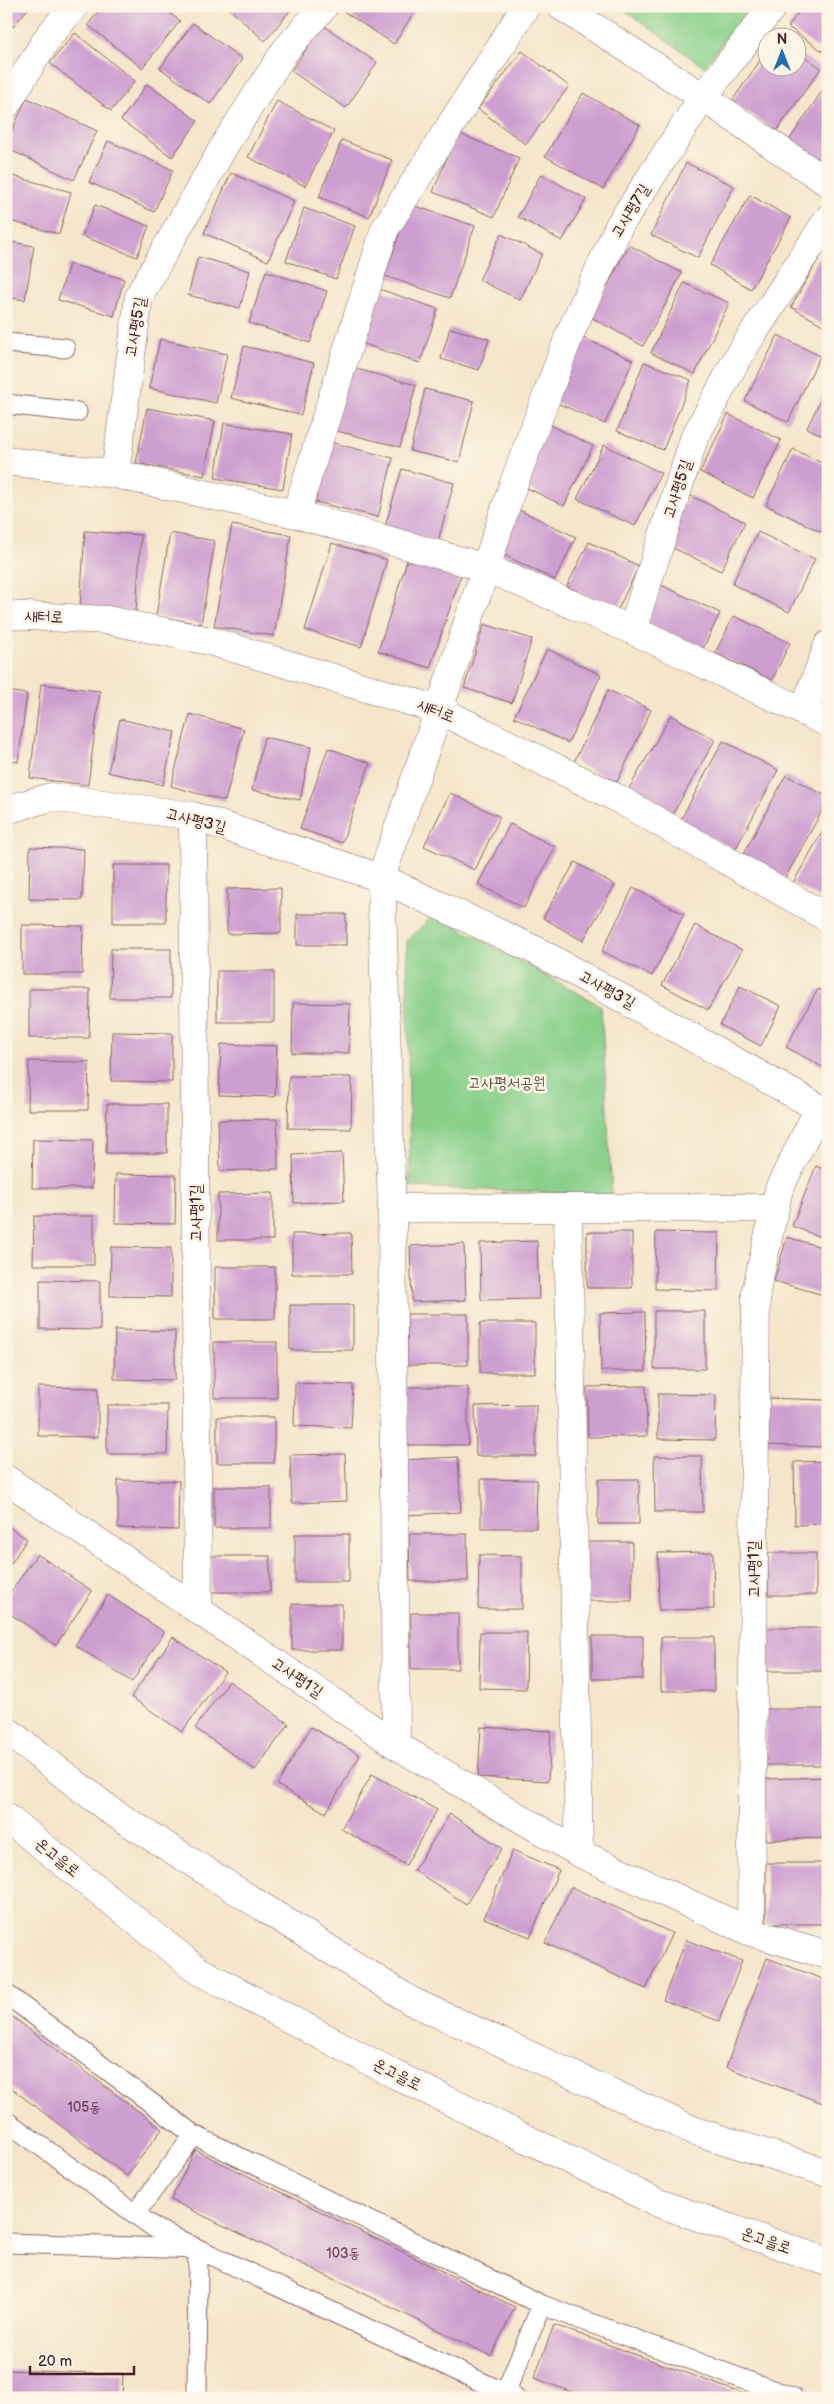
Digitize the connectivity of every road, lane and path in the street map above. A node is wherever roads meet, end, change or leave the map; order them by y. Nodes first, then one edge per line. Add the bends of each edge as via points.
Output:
1 (74, 6) edge
2 (324, 6) edge
3 (526, 6) edge
4 (561, 6) edge
5 (773, 6) edge
6 (703, 97) junction
7 (6, 105) edge
8 (828, 184) edge
9 (828, 219) edge
10 (6, 343) edge
11 (65, 348) dead end
12 (6, 404) edge
13 (77, 412) dead end
14 (6, 461) edge
15 (115, 474) junction
16 (296, 514) junction
17 (486, 568) junction
18 (6, 615) edge
19 (632, 630) junction
20 (828, 645) edge
21 (439, 710) junction
22 (804, 710) junction
23 (828, 723) edge
24 (6, 810) edge
25 (193, 816) junction
26 (381, 878) junction
27 (828, 918) edge
28 (823, 1110) edge
29 (392, 1208) junction
30 (568, 1208) junction
31 (775, 1208) junction
32 (6, 1479) edge
33 (198, 1610) junction
34 (6, 1730) edge
35 (396, 1745) junction
36 (6, 1817) edge
37 (579, 1853) junction
38 (751, 1932) junction
39 (828, 1955) edge
40 (6, 1994) edge
41 (6, 2121) edge
42 (194, 2135) junction
43 (828, 2173) edge
44 (135, 2214) junction
45 (6, 2244) edge
46 (198, 2249) junction
47 (828, 2262) edge
48 (542, 2305) junction
49 (510, 2395) edge
50 (197, 2398) edge
51 (794, 2398) edge

1 - 7 street via 48,37
2 - 15 street, 고사평5길 via 285,50 227,141 139,296
3 - 16 street via 386,228
4 - 6 street
5 - 6 street, 고사평7길
6 - 8 street
6 - 17 street, 고사평7길 via 619,226 571,331 512,488
9 - 19 street, 고사평5길 via 739,355 694,439
10 - 11 lane
12 - 13 lane
14 - 15 street
15 - 16 street
16 - 17 street
17 - 19 street
17 - 21 street
18 - 21 street, 새터로 via 107,620 210,641
19 - 22 street
20 - 22 street
21 - 26 street
21 - 27 street, 새터로 via 615,797
22 - 23 street
24 - 25 street, 고사평3길 via 51,797
25 - 26 street, 고사평3길
25 - 33 street, 고사평1길
26 - 28 street, 고사평3길 via 536,950
26 - 29 street
28 - 31 street, 고사평1길 via 779,1189
29 - 30 street
29 - 35 street
30 - 31 street
30 - 37 street
31 - 38 street, 고사평1길 via 756,1291
32 - 33 street, 고사평1길
33 - 35 street, 고사평1길
34 - 43 street via 112,1811 411,2001 695,2131
35 - 37 street, 고사평1길
36 - 47 street, 온고을로 via 199,1971 396,2075 658,2203
37 - 38 street, 고사평1길
38 - 39 street, 고사평1길
40 - 42 lane
41 - 44 lane
42 - 44 lane
42 - 48 lane
44 - 46 lane via 156,2229
45 - 46 lane
46 - 49 lane
46 - 50 lane
48 - 49 lane
48 - 51 lane

